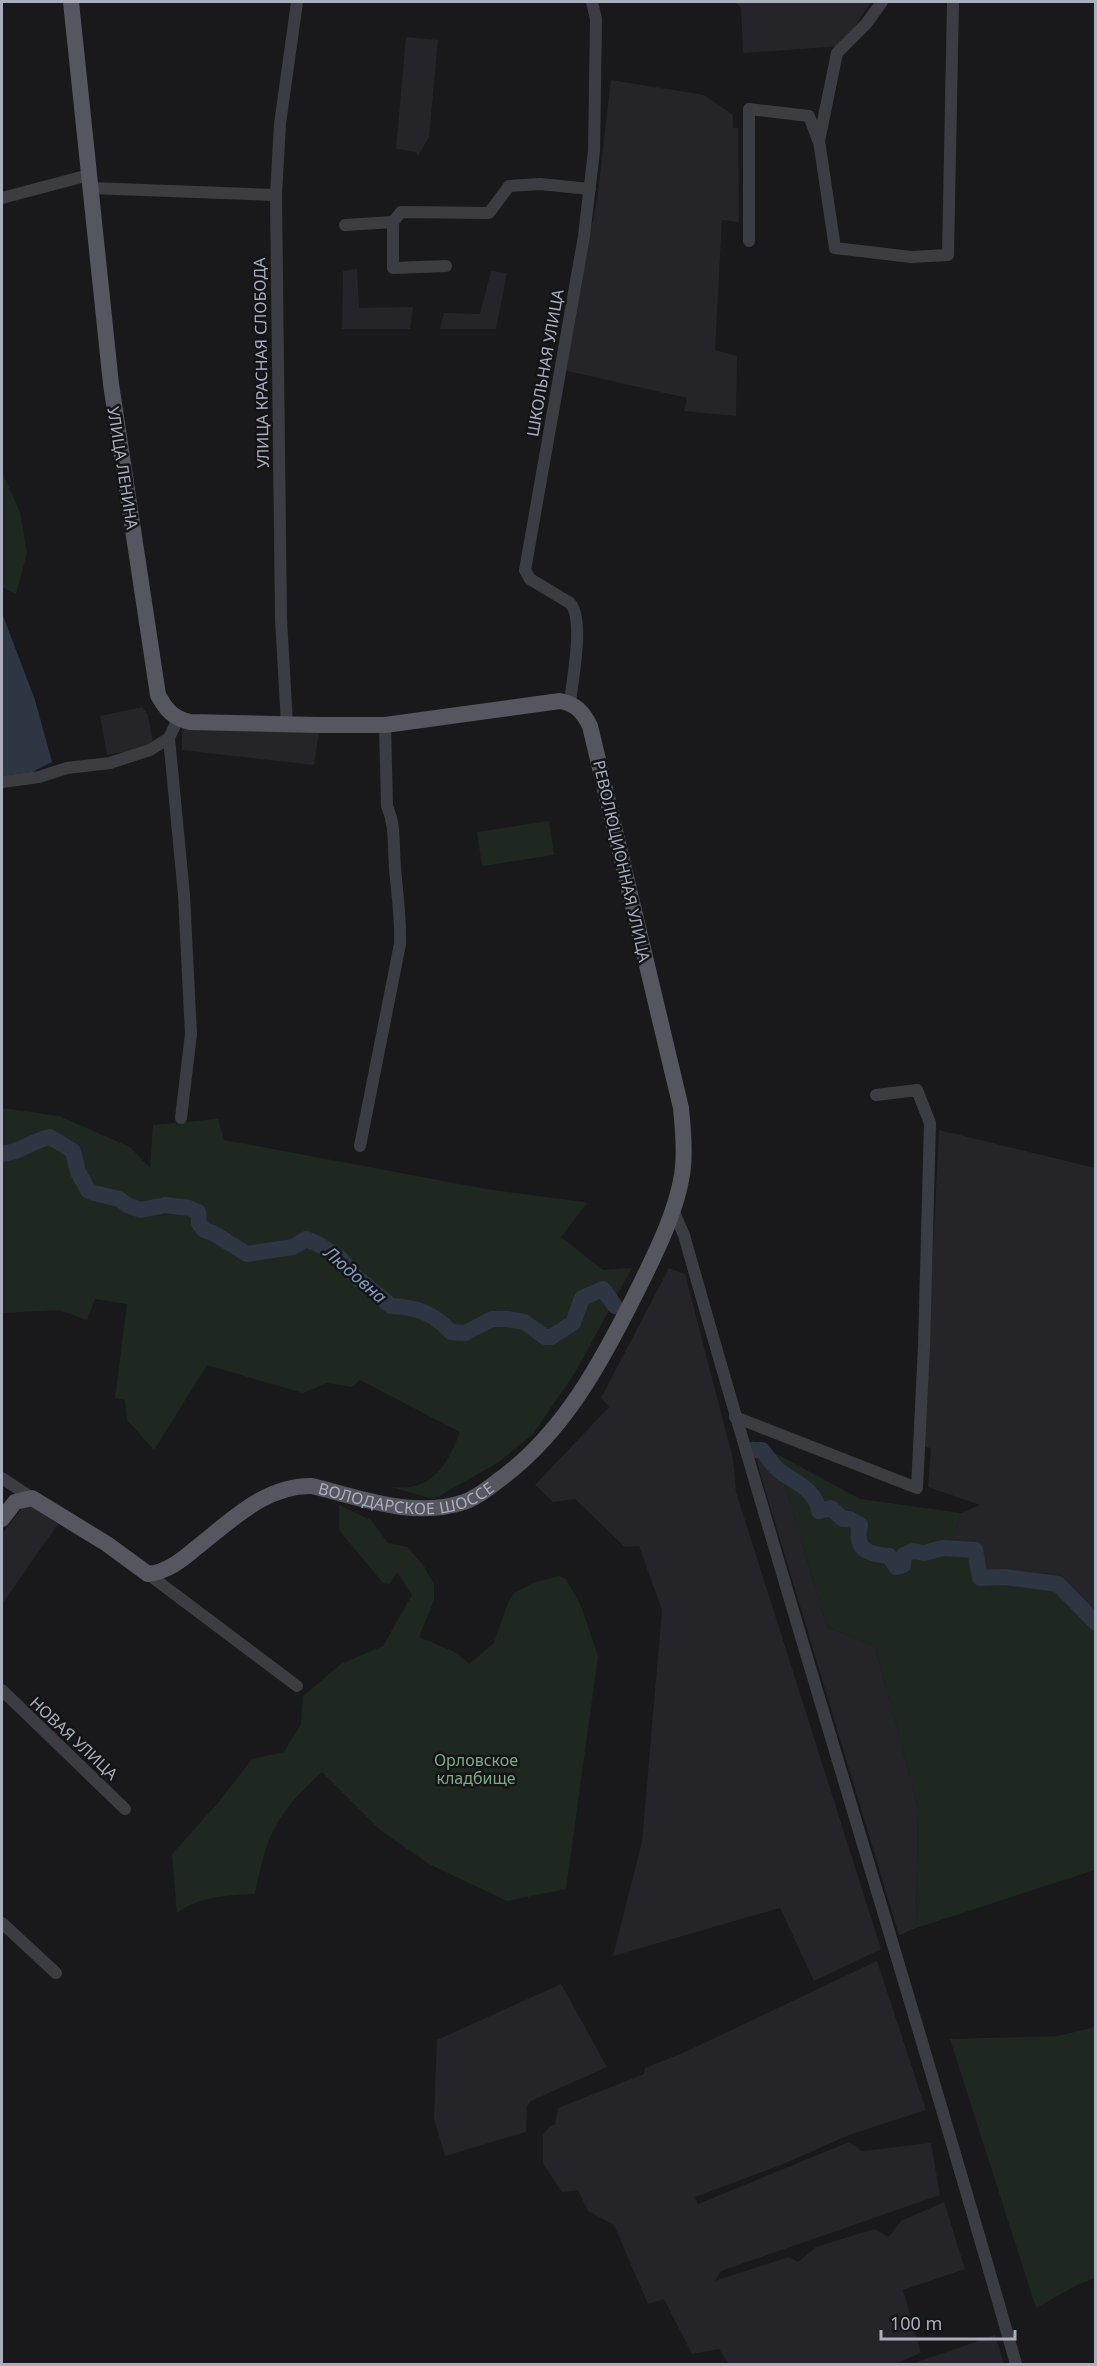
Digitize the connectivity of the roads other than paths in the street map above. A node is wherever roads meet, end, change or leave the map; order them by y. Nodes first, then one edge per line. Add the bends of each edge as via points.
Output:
1 (71, 2) edge
2 (297, 2) edge
3 (592, 2) edge
4 (882, 2) edge
5 (953, 2) edge
6 (819, 141) junction
7 (89, 182) junction
8 (590, 189) junction
9 (276, 195) junction
10 (2, 198) edge
11 (393, 222) junction
12 (345, 225) dead end
13 (749, 241) dead end
14 (446, 266) dead end
15 (570, 703) junction
16 (178, 719) junction
17 (287, 724) junction
18 (386, 725) junction
19 (169, 738) junction
20 (2, 782) edge
21 (876, 1095) dead end
22 (181, 1118) dead end
23 (360, 1146) dead end
24 (672, 1208) junction
25 (735, 1417) junction
26 (2, 1478) edge
27 (32, 1498) junction
28 (2, 1519) edge
29 (148, 1574) junction
30 (297, 1686) dead end
31 (3, 1694) edge
32 (125, 1809) dead end
33 (2, 1923) edge
34 (56, 1973) dead end
35 (1016, 2364) edge

1 - 7 main road, УЛИЦА ЛЕНИНА
2 - 9 street, УЛИЦА КРАСНАЯ СЛОБОДА via 280,124
3 - 8 street, ШКОЛЬНАЯ УЛИЦА via 596,20
4 - 6 street via 837,53
5 - 6 street via 948,255 911,257 835,248
6 - 13 street via 809,116 749,109
7 - 9 street
7 - 10 street
7 - 16 main road, УЛИЦА ЛЕНИНА via 113,400 158,695 165,710
8 - 11 street via 540,184 509,186 489,213 401,213
8 - 15 street, ШКОЛЬНАЯ УЛИЦА via 525,570 530,579 574,608 577,629
9 - 17 street, УЛИЦА КРАСНАЯ СЛОБОДА via 281,619
11 - 12 street
11 - 14 street via 393,268
15 - 18 main road via 542,703
15 - 24 main road, РЕВОЛЮЦИОННАЯ УЛИЦА via 590,726 681,1108 683,1169
16 - 17 main road
16 - 19 street
17 - 18 main road
18 - 23 street via 387,806 395,839 400,944
19 - 20 street via 150,750 110,763
19 - 22 street via 184,895 191,1034
21 - 25 street via 917,1090 930,1123 917,1488
24 - 25 street via 684,1235
24 - 29 main road, ВОЛОДАРСКОЕ ШОССЕ via 646,1273 588,1381 534,1451 492,1485 465,1502 405,1509 298,1485 254,1502 186,1556 166,1569
25 - 35 street
26 - 27 street
27 - 28 main road via 15,1502
27 - 29 main road
29 - 30 street
31 - 32 street, НОВАЯ УЛИЦА
33 - 34 street

